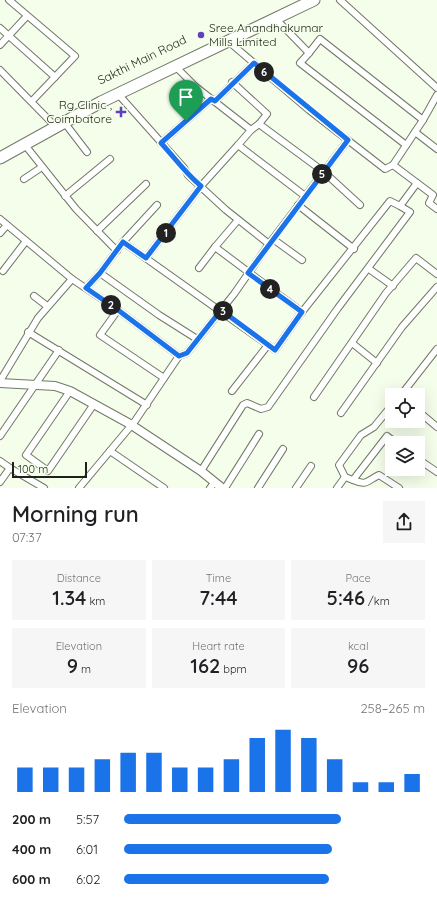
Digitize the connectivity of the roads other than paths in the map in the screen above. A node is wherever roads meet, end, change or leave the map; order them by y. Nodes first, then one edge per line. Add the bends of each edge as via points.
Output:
1 (9, 0) edge
2 (300, 0) edge
3 (314, 0) edge
4 (340, 0) edge
5 (27, 16) junction
6 (276, 18) junction
7 (0, 28) edge
8 (9, 36) junction
9 (228, 41) junction
10 (0, 45) edge
11 (309, 52) junction
12 (254, 63) junction
13 (175, 66) junction
14 (0, 70) edge
15 (55, 77) junction
16 (232, 82) junction
17 (437, 88) edge
18 (111, 95) junction
19 (437, 95) edge
20 (213, 100) junction
21 (32, 101) junction
22 (423, 120) junction
23 (51, 122) junction
24 (64, 122) junction
25 (259, 124) junction
26 (252, 130) junction
27 (414, 132) junction
28 (348, 140) junction
29 (161, 143) junction
30 (25, 145) junction
31 (238, 145) junction
32 (406, 145) junction
33 (437, 149) edge
34 (0, 152) edge
35 (87, 152) dead end
36 (0, 158) edge
37 (110, 159) dead end
38 (393, 165) junction
39 (42, 167) junction
40 (324, 172) junction
41 (24, 179) dead end
42 (417, 183) junction
43 (146, 184) dead end
44 (201, 186) junction
45 (65, 196) junction
46 (305, 196) junction
47 (157, 205) dead end
48 (360, 205) dead end
49 (298, 206) junction
50 (400, 206) junction
51 (436, 208) edge
52 (0, 219) edge
53 (238, 220) junction
54 (7, 225) junction
55 (97, 231) junction
56 (0, 233) edge
57 (26, 241) junction
58 (271, 241) junction
59 (123, 242) junction
60 (215, 247) junction
61 (354, 249) junction
62 (117, 251) junction
63 (146, 258) junction
64 (302, 260) dead end
65 (199, 268) dead end
66 (369, 269) junction
67 (3, 271) dead end
68 (100, 273) junction
69 (248, 273) junction
70 (437, 274) edge
71 (72, 279) junction
72 (393, 286) junction
73 (437, 287) edge
74 (86, 288) junction
75 (34, 296) dead end
76 (47, 306) junction
77 (118, 310) junction
78 (221, 310) junction
79 (302, 312) junction
80 (28, 332) junction
81 (197, 339) junction
82 (352, 343) junction
83 (268, 345) junction
84 (59, 350) junction
85 (437, 350) edge
86 (179, 356) junction
87 (377, 363) junction
88 (164, 378) junction
89 (0, 382) edge
90 (36, 384) junction
91 (407, 388) edge
92 (70, 391) junction
93 (232, 391) dead end
94 (314, 397) dead end
95 (94, 404) junction
96 (147, 404) junction
97 (341, 413) dead end
98 (385, 414) edge
99 (425, 417) edge
100 (130, 424) junction
101 (437, 427) edge
102 (259, 434) dead end
103 (0, 436) edge
104 (385, 439) edge
105 (283, 449) dead end
106 (110, 451) junction
107 (0, 461) edge
108 (425, 464) edge
109 (311, 466) dead end
110 (10, 468) junction
111 (201, 471) junction
112 (437, 472) edge
113 (345, 477) junction
114 (353, 480) junction
115 (0, 482) edge
116 (212, 485) edge
117 (44, 488) edge
118 (79, 488) edge
119 (164, 488) edge
120 (222, 488) edge
121 (225, 488) edge
122 (258, 488) edge
123 (296, 488) edge
124 (337, 488) edge
125 (399, 488) edge

1 - 5 street
2 - 18 highway, Sakthi Main Road
3 - 6 highway
4 - 17 street
5 - 8 street
5 - 15 street via 75,56
6 - 9 highway
6 - 11 street
7 - 8 street
8 - 10 street
8 - 15 street
9 - 12 street
9 - 13 highway
11 - 22 street via 320,39
11 - 32 street via 300,63
12 - 16 street
12 - 28 street
13 - 18 highway
13 - 20 street
14 - 21 street
15 - 21 street
16 - 20 street
16 - 25 street via 267,114
18 - 23 highway, Sakthi Main Road
18 - 24 highway
18 - 29 street
19 - 22 street
20 - 26 street
20 - 29 street
21 - 23 street
22 - 27 street
23 - 34 highway, Sakthi Main Road
24 - 30 highway
24 - 35 street
25 - 26 street
25 - 40 street
26 - 31 street
27 - 32 street
27 - 33 street
28 - 38 street via 385,169
28 - 40 street
29 - 44 street via 188,175
30 - 36 highway
30 - 39 street
31 - 44 street
31 - 46 street
32 - 38 street
37 - 45 street
38 - 42 street
39 - 41 street
39 - 45 street
40 - 46 street
40 - 48 street
42 - 50 street
42 - 51 street via 433,195 429,203
43 - 55 street
44 - 53 street
44 - 63 street
45 - 55 street
46 - 49 street
47 - 59 street
49 - 58 street
49 - 61 street
50 - 61 street via 390,201
50 - 66 street via 410,212
52 - 54 street
53 - 58 street
53 - 60 street
54 - 56 street
54 - 57 street
55 - 62 street
57 - 67 street
57 - 71 street
58 - 64 street
58 - 69 street
59 - 62 street
59 - 63 street
60 - 65 street
60 - 69 street
61 - 79 street
62 - 68 street
63 - 78 street
66 - 72 street
66 - 111 street via 268,407 261,409 247,403 243,405
68 - 74 street
68 - 81 street
69 - 78 street
69 - 79 street
70 - 72 street via 416,258
71 - 74 street
71 - 76 street
72 - 82 street
73 - 87 street via 402,327
74 - 77 street
75 - 76 street
76 - 80 street
77 - 86 street
77 - 88 street via 100,335
78 - 81 street
78 - 83 street
79 - 83 street via 275,350
80 - 84 street
80 - 89 street
81 - 86 street via 187,353
82 - 87 street
82 - 94 street
83 - 93 street
84 - 90 street
84 - 96 street
85 - 91 street
86 - 88 street
87 - 97 street
88 - 96 street
89 - 90 street
90 - 92 street
90 - 103 street
92 - 95 street
92 - 95 street via 26,455 48,471
95 - 100 street
96 - 100 street
98 - 113 street via 374,427 361,435 338,465
99 - 101 street
100 - 106 street
100 - 111 street
102 - 121 street
104 - 114 street
105 - 122 street
106 - 118 street
106 - 119 street
107 - 110 street
108 - 112 street
109 - 123 street
110 - 115 street
110 - 117 street
111 - 116 street
113 - 114 street
113 - 124 street
114 - 125 street via 362,484 379,475
116 - 120 street

